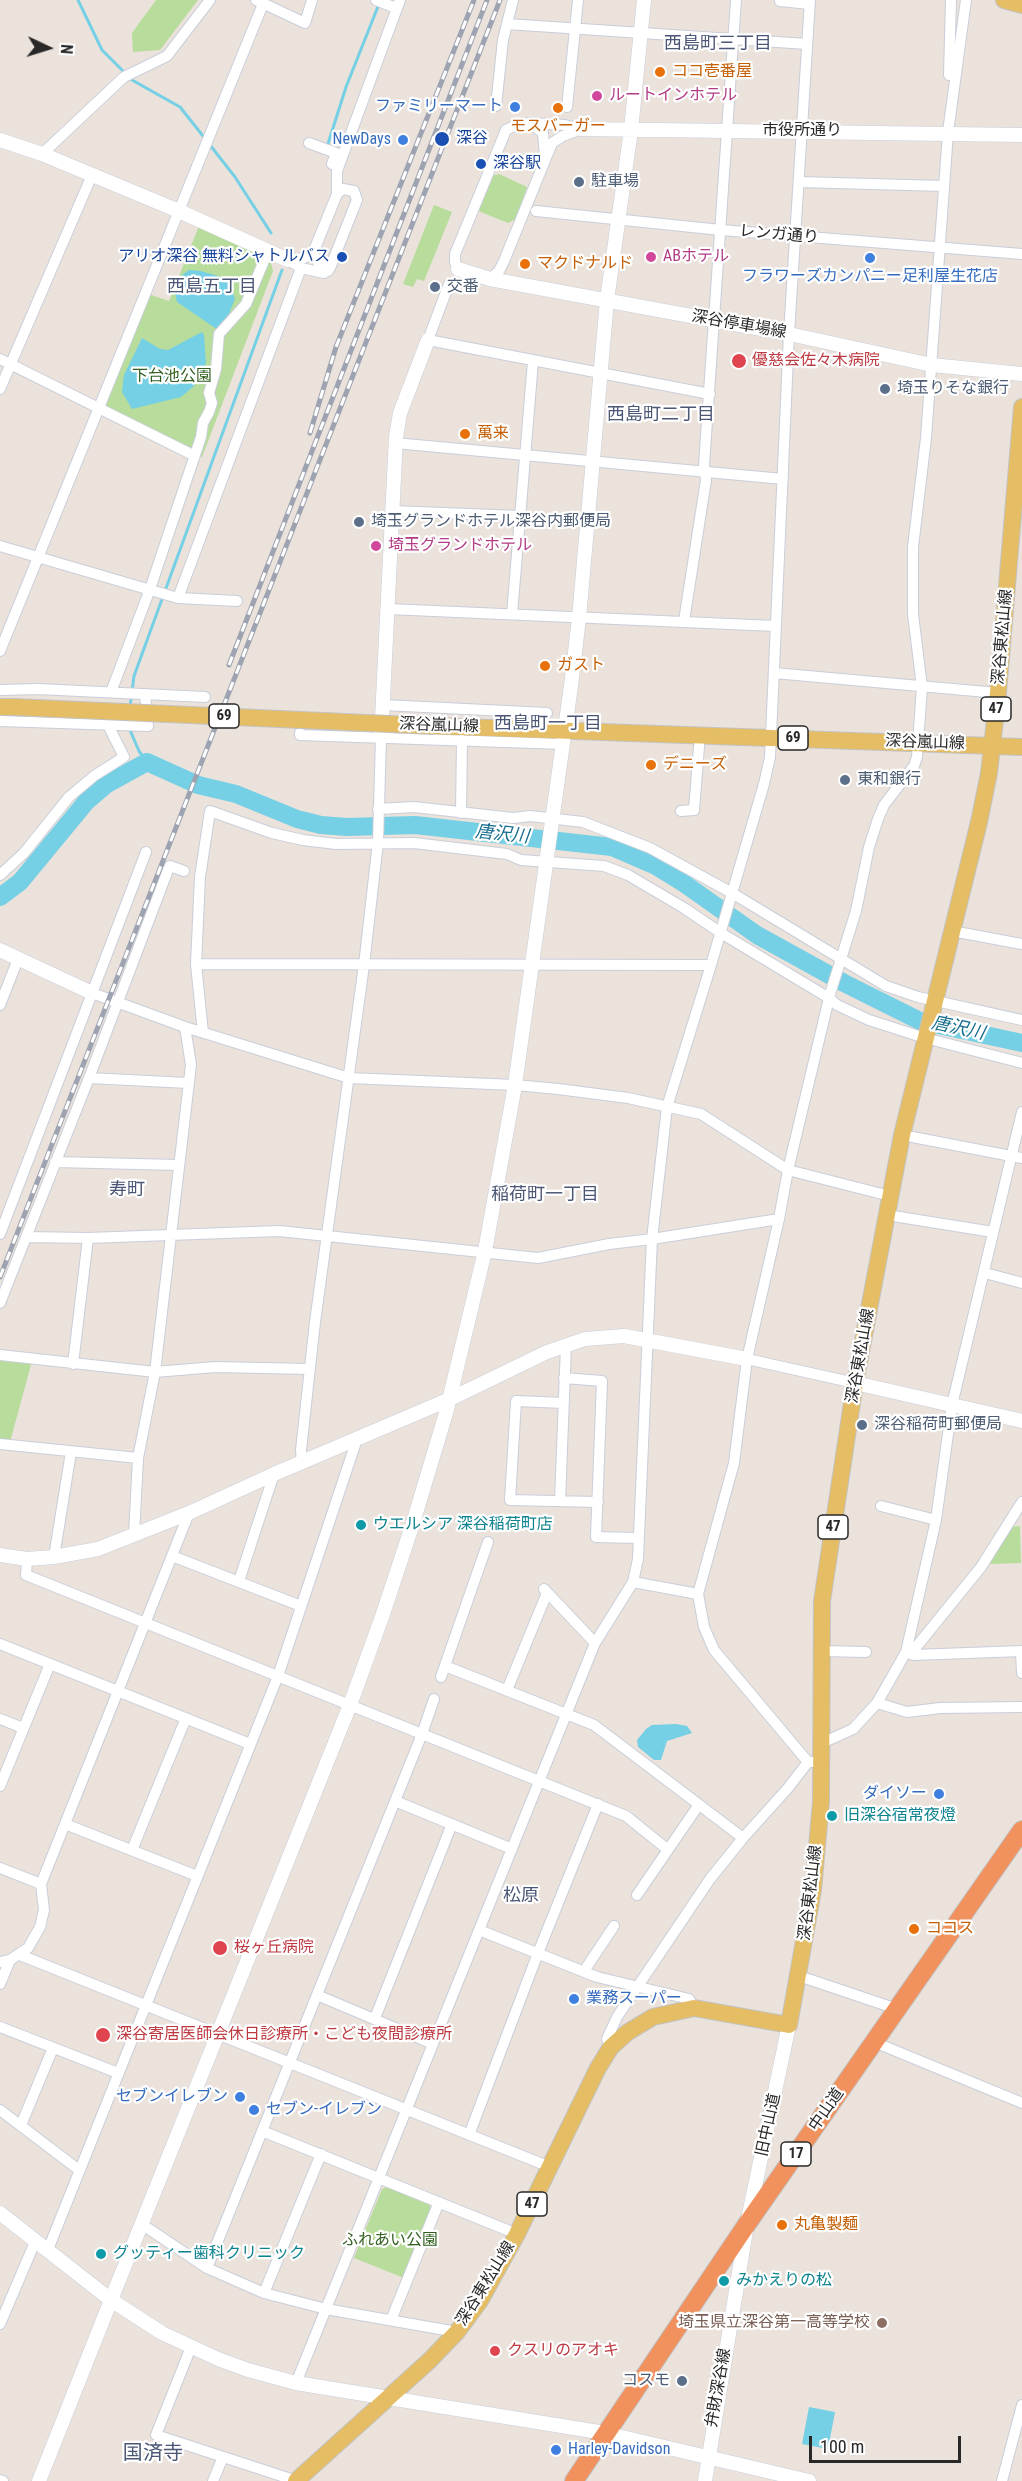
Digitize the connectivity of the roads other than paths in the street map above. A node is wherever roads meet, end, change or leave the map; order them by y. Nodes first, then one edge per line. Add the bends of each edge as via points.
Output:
1 (210, 0) edge
2 (312, 0) edge
3 (376, 0) edge
4 (513, 0) edge
5 (578, 0) edge
6 (644, 0) edge
7 (736, 0) edge
8 (951, 0) edge
9 (966, 0) edge
10 (1004, 0) edge
11 (259, 2) edge
12 (780, 2) dead end
13 (810, 2) edge
14 (396, 5) edge
15 (1022, 5) edge
16 (507, 24) junction
17 (575, 29) junction
18 (641, 33) junction
19 (734, 39) junction
20 (807, 44) junction
21 (496, 106) dead end
22 (567, 108) dead end
23 (531, 123) junction
24 (581, 129) junction
25 (631, 130) junction
26 (727, 130) junction
27 (802, 131) junction
28 (948, 132) junction
29 (1022, 135) edge
30 (1, 142) edge
31 (309, 143) dead end
32 (42, 154) junction
33 (545, 156) junction
34 (342, 159) junction
35 (92, 175) junction
36 (799, 182) junction
37 (944, 186) junction
38 (351, 189) junction
39 (337, 194) junction
40 (179, 211) junction
41 (536, 212) dead end
42 (618, 219) junction
43 (721, 230) junction
44 (796, 236) junction
45 (940, 249) junction
46 (268, 251) junction
47 (313, 253) junction
48 (1022, 254) edge
49 (504, 261) junction
50 (296, 263) junction
51 (458, 269) joint
52 (328, 271) junction
53 (490, 279) junction
54 (449, 284) dead end
55 (526, 285) junction
56 (607, 300) junction
57 (715, 321) junction
58 (789, 334) junction
59 (428, 340) junction
60 (533, 361) junction
61 (5, 362) edge
62 (932, 364) junction
63 (600, 374) junction
64 (1022, 374) edge
65 (0, 390) edge
66 (710, 394) junction
67 (98, 406) junction
68 (1022, 407) edge
69 (395, 442) junction
70 (525, 454) junction
71 (193, 455) junction
72 (593, 461) junction
73 (705, 472) junction
74 (783, 479) junction
75 (392, 511) junction
76 (520, 516) junction
77 (0, 546) edge
78 (38, 556) junction
79 (150, 589) junction
80 (177, 598) junction
81 (237, 601) dead end
82 (388, 609) junction
83 (512, 614) junction
84 (579, 618) junction
85 (684, 621) junction
86 (775, 626) junction
87 (0, 651) edge
88 (774, 673) junction
89 (922, 687) junction
90 (38, 689) junction
91 (0, 690) edge
92 (111, 692) junction
93 (998, 693) junction
94 (145, 694) junction
95 (206, 697) dead end
96 (383, 705) junction
97 (7, 707) edge
98 (547, 713) dead end
99 (0, 721) edge
100 (29, 722) junction
101 (108, 725) junction
102 (300, 733) dead end
103 (700, 734) junction
104 (564, 737) junction
105 (772, 737) junction
106 (381, 738) junction
107 (462, 740) junction
108 (918, 743) junction
109 (992, 746) junction
110 (1022, 747) edge
111 (378, 811) junction
112 (681, 811) dead end
113 (461, 813) junction
114 (553, 820) junction
115 (378, 840) junction
116 (146, 852) dead end
117 (547, 860) junction
118 (184, 871) dead end
119 (0, 875) edge
120 (731, 895) junction
121 (721, 931) junction
122 (952, 931) junction
123 (1022, 944) edge
124 (0, 950) edge
125 (18, 959) junction
126 (840, 960) junction
127 (196, 964) junction
128 (364, 965) junction
129 (533, 965) junction
130 (711, 965) junction
131 (92, 993) junction
132 (829, 996) junction
133 (116, 1003) junction
134 (934, 1003) junction
135 (0, 1005) edge
136 (1022, 1020) edge
137 (185, 1027) junction
138 (203, 1033) junction
139 (926, 1036) junction
140 (1022, 1063) edge
141 (89, 1078) junction
142 (349, 1078) junction
143 (188, 1083) junction
144 (515, 1085) junction
145 (667, 1107) junction
146 (1022, 1112) edge
147 (902, 1135) junction
148 (1010, 1156) junction
149 (1022, 1158) edge
150 (55, 1162) junction
151 (177, 1165) junction
152 (788, 1170) junction
153 (890, 1196) junction
154 (886, 1215) junction
155 (779, 1219) junction
156 (1, 1230) edge
157 (993, 1232) junction
158 (171, 1235) junction
159 (328, 1236) junction
160 (26, 1237) junction
161 (88, 1238) junction
162 (652, 1239) junction
163 (485, 1251) junction
164 (985, 1273) junction
165 (1022, 1283) edge
166 (0, 1303) edge
167 (649, 1339) junction
168 (566, 1346) junction
169 (0, 1355) edge
170 (747, 1359) junction
171 (73, 1364) junction
172 (310, 1369) junction
173 (154, 1372) junction
174 (564, 1378) junction
175 (855, 1383) junction
176 (450, 1399) junction
177 (564, 1403) junction
178 (952, 1405) junction
179 (1022, 1421) edge
180 (357, 1439) junction
181 (0, 1444) edge
182 (71, 1452) junction
183 (138, 1458) junction
184 (302, 1463) junction
185 (274, 1474) junction
186 (560, 1501) junction
187 (598, 1502) junction
188 (1022, 1502) edge
189 (881, 1506) dead end
190 (189, 1513) junction
191 (936, 1520) junction
192 (1009, 1523) junction
193 (1022, 1523) edge
194 (134, 1535) junction
195 (638, 1538) junction
196 (488, 1542) dead end
197 (0, 1555) edge
198 (172, 1556) junction
199 (54, 1557) junction
200 (27, 1559) junction
201 (239, 1581) junction
202 (633, 1582) junction
203 (698, 1594) junction
204 (301, 1606) junction
205 (145, 1624) junction
206 (0, 1644) edge
207 (595, 1644) junction
208 (822, 1651) junction
209 (1022, 1651) edge
210 (866, 1652) dead end
211 (906, 1652) junction
212 (50, 1664) junction
213 (445, 1665) junction
214 (1022, 1673) edge
215 (278, 1676) junction
216 (441, 1677) dead end
217 (507, 1690) junction
218 (118, 1691) junction
219 (434, 1699) dead end
220 (877, 1703) junction
221 (350, 1705) junction
222 (1022, 1707) edge
223 (567, 1713) junction
224 (186, 1718) junction
225 (0, 1719) edge
226 (23, 1728) junction
227 (422, 1734) junction
228 (822, 1743) junction
229 (250, 1744) junction
230 (815, 1762) junction
231 (539, 1781) junction
232 (0, 1786) edge
233 (395, 1801) junction
234 (598, 1804) junction
235 (698, 1806) junction
236 (65, 1824) junction
237 (452, 1824) junction
238 (1022, 1830) edge
239 (743, 1838) junction
240 (512, 1848) junction
241 (667, 1849) junction
242 (132, 1850) junction
243 (0, 1868) edge
244 (197, 1876) junction
245 (41, 1884) junction
246 (637, 1894) dead end
247 (614, 1926) dead end
248 (479, 1930) junction
249 (538, 1953) junction
250 (10, 1959) edge
251 (584, 1971) junction
252 (799, 1976) junction
253 (0, 1984) edge
254 (638, 1985) junction
255 (317, 1995) junction
256 (146, 2005) junction
257 (694, 2008) junction
258 (897, 2009) junction
259 (375, 2018) junction
260 (789, 2025) junction
261 (0, 2027) edge
262 (219, 2034) junction
263 (874, 2042) junction
264 (433, 2044) junction
265 (611, 2047) junction
266 (53, 2048) junction
267 (290, 2063) junction
268 (118, 2073) junction
269 (1022, 2103) edge
270 (0, 2110) edge
271 (406, 2110) junction
272 (21, 2125) junction
273 (262, 2131) junction
274 (469, 2135) junction
275 (321, 2154) junction
276 (550, 2167) junction
277 (79, 2170) junction
278 (379, 2178) junction
279 (439, 2202) junction
280 (0, 2213) edge
281 (747, 2224) junction
282 (143, 2225) junction
283 (518, 2234) junction
284 (34, 2242) junction
285 (46, 2252) junction
286 (207, 2268) junction
287 (264, 2293) junction
288 (111, 2300) junction
289 (326, 2309) junction
290 (391, 2320) junction
291 (1, 2321) edge
292 (457, 2332) junction
293 (191, 2347) junction
294 (296, 2383) junction
295 (390, 2398) junction
296 (1022, 2405) edge
297 (1019, 2429) edge
298 (605, 2433) junction
299 (223, 2457) junction
300 (708, 2457) junction
301 (39, 2481) edge
302 (213, 2481) edge
303 (297, 2481) edge
304 (574, 2481) edge
305 (705, 2481) edge
306 (809, 2481) edge
307 (1002, 2481) edge

1 - 32 street via 167,56 123,77
2 - 11 street via 304,23
3 - 14 street
4 - 16 street
5 - 17 street
6 - 18 street
7 - 19 street
8 - 28 street
9 - 28 street
10 - 15 main road
11 - 40 street
12 - 13 street
13 - 20 street
14 - 34 street
16 - 17 street
16 - 21 street
17 - 18 street
17 - 22 street
18 - 19 street
18 - 25 street
19 - 20 street
19 - 26 street
20 - 27 street
23 - 24 street
23 - 33 street via 543,134
23 - 51 street via 511,126 502,134 455,254
24 - 25 street, 市役所通り
24 - 33 street via 554,141
25 - 26 street, 市役所通り
25 - 42 street
26 - 27 street, 市役所通り
26 - 43 street
27 - 28 street, 市役所通り
27 - 36 street
28 - 29 street, 市役所通り
28 - 37 street
30 - 32 street
31 - 34 street via 336,153 334,165 339,154
32 - 35 street
33 - 49 street
34 - 38 street via 342,172
34 - 39 street via 337,171
35 - 40 street
35 - 61 street
36 - 37 street
36 - 44 street
37 - 45 street
38 - 39 street
38 - 52 street via 357,200
39 - 47 street
40 - 46 street
40 - 67 street
41 - 42 street, レンガ通り
42 - 43 street, レンガ通り
42 - 56 street
43 - 44 street, レンガ通り
43 - 57 street
44 - 45 street, レンガ通り
44 - 58 street
45 - 48 street, レンガ通り
45 - 62 street
46 - 50 street
46 - 71 street via 246,304 219,334 209,393 212,403
47 - 50 street
47 - 52 street
49 - 53 street
49 - 55 street via 512,275
50 - 52 street via 318,273
50 - 80 street
51 - 53 street, 深谷停車場線
53 - 55 street, 深谷停車場線
54 - 59 street
55 - 56 street, 深谷停車場線
56 - 57 street, 深谷停車場線
56 - 63 street
57 - 58 street, 深谷停車場線
57 - 66 street
58 - 62 street, 深谷停車場線
58 - 74 street
59 - 60 street
59 - 69 street via 400,413
60 - 63 street
60 - 70 street
61 - 65 street
61 - 67 street
62 - 64 street, 深谷停車場線
62 - 89 street via 913,547 913,614
63 - 66 street
63 - 72 street
66 - 73 street
67 - 71 street
67 - 78 street
68 - 93 main road, 深谷東松山線 / 47
69 - 70 street
69 - 75 street
70 - 72 street
70 - 76 street
71 - 79 street
72 - 73 street
72 - 84 street
73 - 74 street
73 - 85 street
74 - 86 street
75 - 76 street
75 - 82 street
76 - 83 street
77 - 78 street
78 - 79 street
78 - 87 street
79 - 80 street
79 - 92 street
80 - 81 street
82 - 83 street
82 - 96 street
83 - 84 street
84 - 85 street
84 - 104 street
85 - 86 street
86 - 88 street
88 - 89 street
88 - 105 street
89 - 93 street
89 - 108 street
90 - 91 street
90 - 92 street
90 - 100 street
92 - 94 street
93 - 109 main road, 深谷東松山線 / 47
94 - 95 street
94 - 101 street via 148,726
96 - 98 street
96 - 106 street
97 - 104 main road, 深谷嵐山線 / 69, bridge via 435,726
99 - 100 street
100 - 101 street
101 - 119 street via 124,757 69,798 24,853
102 - 106 street
103 - 104 main road, 深谷嵐山線 / 69
103 - 105 main road, 深谷嵐山線 / 69
103 - 112 street via 694,810
104 - 107 street
104 - 114 street
105 - 108 main road, 深谷嵐山線 / 69
105 - 120 street via 764,784
106 - 107 street
106 - 111 street
107 - 113 street
108 - 109 main road, 深谷嵐山線 / 69
108 - 126 street via 914,766 878,819
109 - 110 main road, 深谷嵐山線 / 69
109 - 122 main road, 深谷東松山線 / 47 via 981,814
111 - 113 street via 414,807
111 - 115 street
113 - 114 street
114 - 117 street
114 - 120 street via 583,822 630,839
115 - 117 street via 507,854 521,860
115 - 127 street via 336,844 303,840 210,811 200,877
115 - 128 street
116 - 131 street
117 - 121 street via 595,864 628,875
117 - 129 street
118 - 133 street via 170,866
120 - 121 street
120 - 126 street
121 - 130 street
121 - 132 street
122 - 123 street
122 - 134 main road, 深谷東松山線 / 47
124 - 125 street
125 - 131 street
125 - 135 street
126 - 132 street
126 - 134 street via 886,986
127 - 128 street
127 - 138 street
128 - 129 street
128 - 142 street
129 - 130 street
129 - 144 street
130 - 145 street
131 - 133 street
131 - 156 street
132 - 139 street via 837,1005 869,1020
132 - 152 street
133 - 137 street
133 - 141 street
134 - 136 street
134 - 139 main road, 47
137 - 138 street
137 - 143 street via 191,1065
138 - 142 street
139 - 140 street
139 - 147 main road, 深谷東松山線 / 47
141 - 143 street
141 - 150 street
142 - 144 street
142 - 159 street
143 - 151 street
144 - 145 street via 594,1093
144 - 163 street
145 - 152 street via 701,1114
145 - 162 street
146 - 148 street
147 - 148 street
147 - 153 main road, 深谷東松山線 / 47
148 - 149 street
148 - 157 street
150 - 151 street
150 - 160 street
151 - 158 street
152 - 153 street
152 - 155 street
153 - 154 main road, 深谷東松山線 / 47
154 - 157 street
154 - 175 main road, 深谷東松山線 / 47
155 - 162 street
155 - 170 street
157 - 164 street
158 - 159 street via 259,1230
158 - 161 street
158 - 173 street
159 - 163 street
159 - 172 street
160 - 161 street
160 - 166 street
161 - 171 street
162 - 163 street via 538,1258
162 - 167 street
163 - 176 street
164 - 165 street
164 - 178 street
167 - 168 street via 604,1336
167 - 170 street
167 - 195 street
168 - 174 street
168 - 176 street
169 - 171 street
170 - 175 street
170 - 203 street via 734,1463
171 - 173 street
172 - 173 street via 215,1367
172 - 184 street
173 - 183 street
174 - 177 street
174 - 187 street via 602,1381
175 - 178 street
175 - 208 main road, 深谷東松山線 / 47 via 822,1601
176 - 180 street
176 - 221 street via 413,1523
177 - 186 street
177 - 186 street via 516,1401 510,1500
178 - 179 street
178 - 191 street
180 - 184 street
180 - 204 street
181 - 182 street
182 - 183 street
182 - 199 street
183 - 194 street
184 - 185 street
185 - 190 street
185 - 201 street
186 - 187 street
187 - 195 street via 596,1537
188 - 192 street
189 - 191 street
190 - 194 street
190 - 198 street
191 - 211 street
192 - 193 street
192 - 211 street via 981,1567 917,1646
194 - 199 street via 98,1549
195 - 202 street
196 - 213 street
197 - 200 street
198 - 201 street
198 - 205 street
199 - 200 street
200 - 205 street via 26,1575
201 - 204 street
202 - 203 street
202 - 207 street
203 - 230 street via 704,1627 714,1650
204 - 215 street
205 - 215 street
205 - 218 street
206 - 212 street
207 - 217 street via 545,1591
207 - 223 street
208 - 210 street
208 - 228 main road, 深谷東松山線 / 47
209 - 211 street via 913,1655
209 - 214 street
211 - 220 street
212 - 218 street
212 - 226 street
213 - 216 street
213 - 217 street
215 - 221 street
215 - 229 street
217 - 223 street
218 - 224 street
218 - 236 street
219 - 227 street
220 - 222 street via 907,1712
220 - 228 street via 853,1729
221 - 227 street
221 - 262 street
223 - 231 street
223 - 235 street via 594,1725
224 - 229 street
224 - 242 street
225 - 226 street
226 - 232 street
227 - 231 street
227 - 233 street
228 - 230 main road, 深谷東松山線 / 47
229 - 244 street
230 - 239 street
230 - 252 main road, 深谷東松山線 / 47 via 821,1802 813,1890
231 - 234 street
231 - 240 street
233 - 237 street
233 - 255 street
234 - 241 street via 627,1816
234 - 249 street
235 - 239 street
235 - 241 street
236 - 242 street
236 - 245 street
237 - 240 street
237 - 259 street
238 - 258 highway, 中山道 / 17
239 - 254 street via 710,1879
240 - 248 street
241 - 246 street
242 - 244 street
243 - 245 street
244 - 256 street
245 - 250 street via 44,1910 40,1927 34,1940
247 - 251 street
248 - 249 street
248 - 264 street
249 - 251 street
249 - 274 street
250 - 253 street
250 - 256 street
251 - 254 street
252 - 258 street
252 - 260 main road, 深谷東松山線 / 47
254 - 257 street via 689,1999
254 - 265 street via 607,2039
255 - 259 street
255 - 267 street
256 - 262 street
256 - 268 street
257 - 260 main road, 深谷東松山線 / 47
257 - 265 main road, 深谷東松山線 / 47 via 653,2017
258 - 263 highway, 中山道 / 17
259 - 264 street
260 - 281 street, 旧中山道
261 - 266 street
262 - 267 street
262 - 282 street
263 - 269 street
263 - 281 highway, 中山道 / 17
264 - 271 street
265 - 276 main road, 深谷東松山線 / 47
266 - 268 street
266 - 272 street
267 - 271 street
267 - 273 street
268 - 277 street
270 - 272 street
271 - 274 street
271 - 278 street
272 - 277 street
273 - 275 street
273 - 286 street
274 - 276 street
275 - 278 street
275 - 287 street
276 - 283 main road, 深谷東松山線 / 47
277 - 285 street
278 - 279 street
278 - 289 street
279 - 283 street
279 - 290 street
280 - 284 street
281 - 298 highway, 中山道 / 17
281 - 300 street, 弁財深谷線
282 - 286 street
282 - 288 street
283 - 292 main road, 深谷東松山線 / 47 via 480,2301
284 - 285 street
284 - 291 street
285 - 288 street
286 - 287 street
287 - 289 street
288 - 293 street
288 - 301 street
289 - 290 street
289 - 294 street
290 - 292 street
292 - 295 main road, 深谷東松山線 / 47
293 - 294 street via 248,2370
293 - 299 street via 156,2435
294 - 295 street
295 - 298 street
295 - 303 main road, 深谷東松山線 / 47
296 - 297 street
297 - 307 street
298 - 300 street
298 - 304 highway, 中山道 / 17
299 - 302 street
299 - 303 street
300 - 305 street, 弁財深谷線
300 - 306 street

